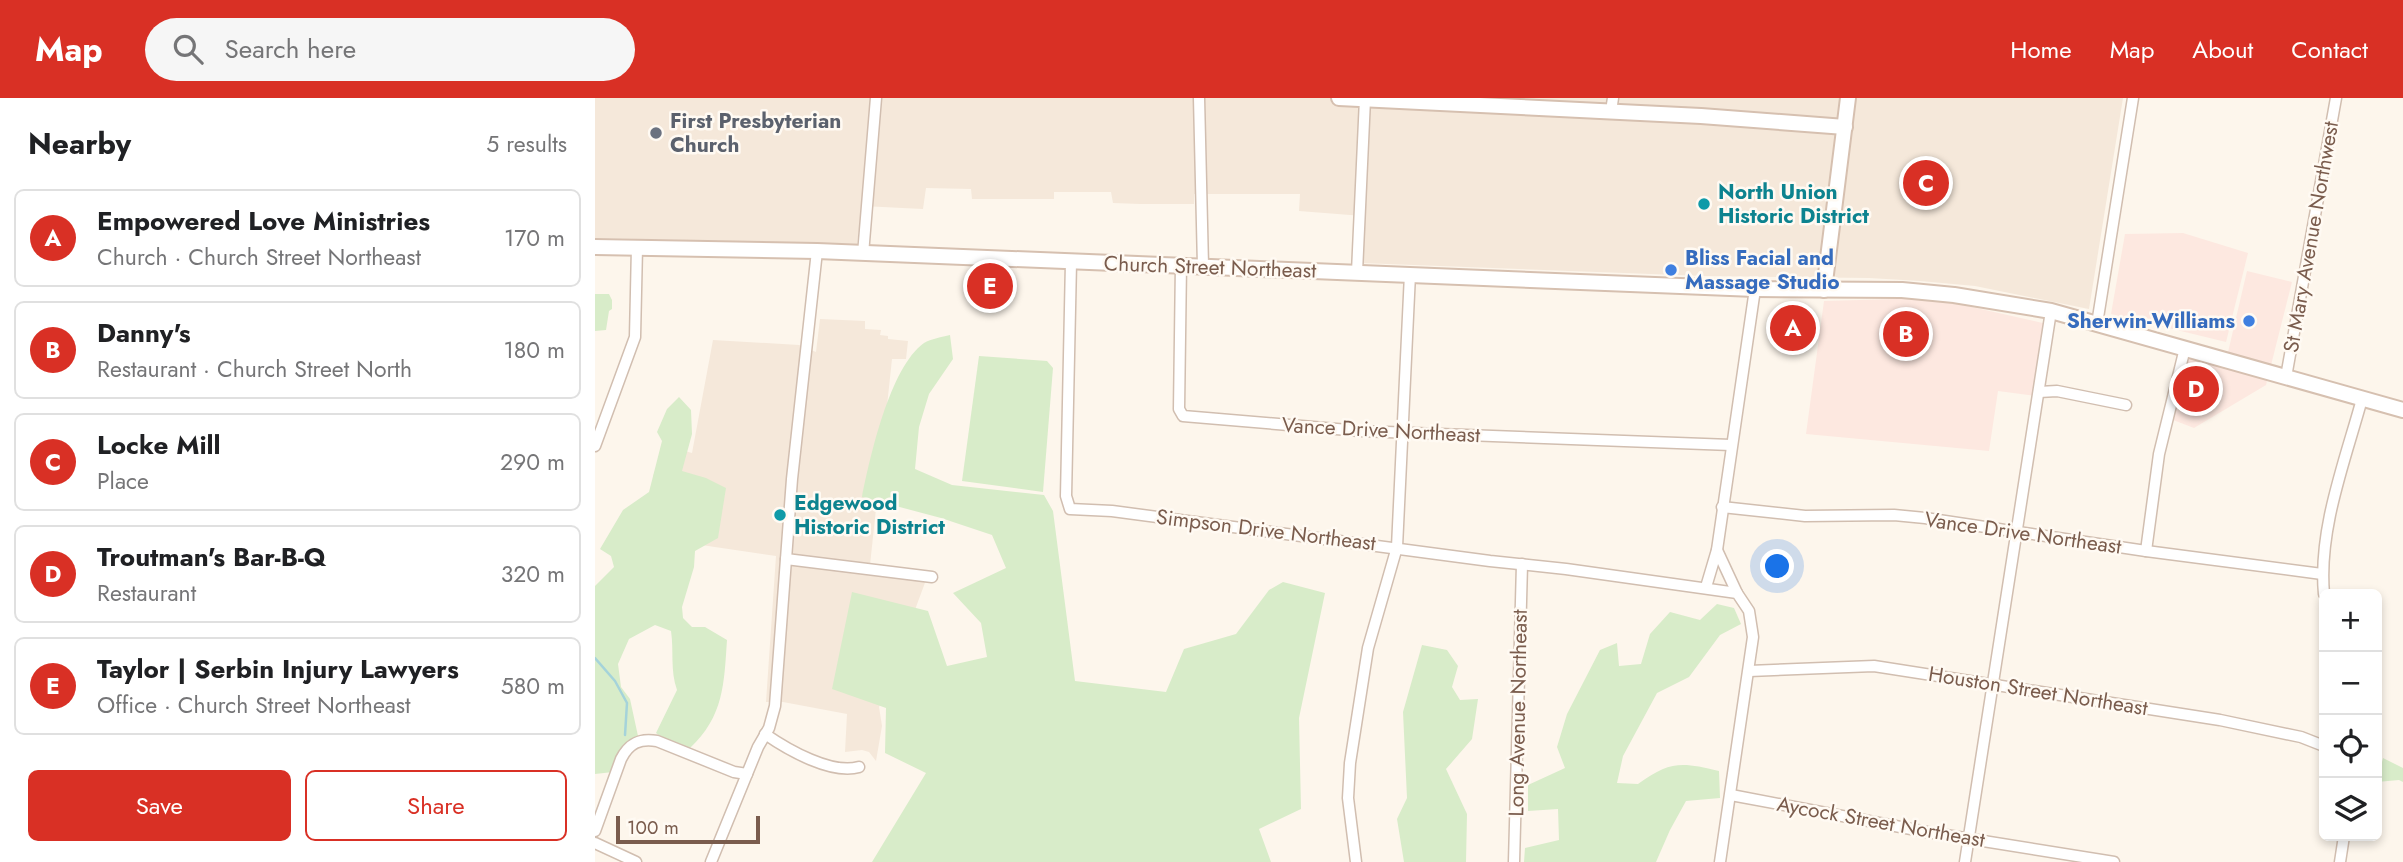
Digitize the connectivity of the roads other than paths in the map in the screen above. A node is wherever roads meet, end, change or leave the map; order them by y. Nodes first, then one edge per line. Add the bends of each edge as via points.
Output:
1 (876, 98) edge
2 (1199, 98) edge
3 (1339, 98) edge
4 (1848, 98) edge
5 (2133, 98) edge
6 (2336, 98) edge
7 (1365, 99) edge
8 (1451, 101) edge
9 (1612, 105) edge
10 (1845, 127) junction
11 (595, 247) edge
12 (637, 247) junction
13 (817, 251) junction
14 (863, 254) junction
15 (1072, 262) junction
16 (1181, 264) junction
17 (1203, 266) junction
18 (1357, 272) junction
19 (1410, 274) junction
20 (1755, 289) junction
21 (1824, 290) junction
22 (2051, 312) junction
23 (2097, 324) junction
24 (2185, 348) junction
25 (2285, 377) junction
26 (2039, 392) junction
27 (2362, 399) junction
28 (2126, 405) dead end
29 (2403, 410) edge
30 (1403, 433) junction
31 (1731, 445) junction
32 (595, 446) edge
33 (1722, 507) junction
34 (2017, 532) junction
35 (1397, 547) junction
36 (1717, 550) junction
37 (2146, 551) junction
38 (786, 559) junction
39 (1522, 564) junction
40 (2322, 574) junction
41 (932, 578) dead end
42 (1706, 587) junction
43 (2324, 589) edge
44 (1737, 593) junction
45 (1748, 671) junction
46 (1993, 684) junction
47 (765, 734) junction
48 (2319, 744) edge
49 (859, 767) dead end
50 (747, 774) junction
51 (1731, 795) junction
52 (595, 831) edge
53 (1968, 838) junction
54 (2343, 841) edge
55 (595, 843) edge
56 (636, 862) edge
57 (711, 862) edge
58 (1356, 862) edge
59 (1514, 862) edge
60 (1720, 862) edge
61 (1965, 862) edge
62 (2114, 862) edge
63 (2340, 862) edge

1 - 14 street
2 - 17 street
3 - 7 main road
4 - 10 main road
5 - 23 street
6 - 25 street, St Mary Avenue Northwest
7 - 8 main road
7 - 18 street
8 - 9 main road
9 - 10 main road
10 - 21 main road
11 - 12 main road, Church Street Northeast
12 - 13 main road, Church Street Northeast
12 - 32 street via 635,337
13 - 14 main road, Church Street Northeast
13 - 38 street
14 - 15 main road, Church Street Northeast
15 - 16 main road, Church Street Northeast
15 - 35 street, Simpson Drive Northeast via 1066,495 1070,509
16 - 17 main road, Church Street Northeast
16 - 30 street, Vance Drive Northeast via 1179,409 1183,416
17 - 18 main road, Church Street Northeast
18 - 19 main road, Church Street Northeast
19 - 20 main road, Church Street Northeast
19 - 30 street
20 - 21 main road, Church Street Northeast
20 - 31 street
21 - 22 main road, Church Street Northeast via 1954,295
22 - 23 main road, Church Street Northeast
22 - 26 street
23 - 24 main road, Church Street Northeast
24 - 25 main road, Church Street Northeast
24 - 37 street via 2159,454
25 - 27 main road, Church Street Northeast
26 - 28 street via 2057,391
26 - 34 street
27 - 29 main road, Church Street Northeast
27 - 40 street via 2327,527
30 - 31 street, Vance Drive Northeast
30 - 35 street
31 - 33 street
33 - 34 street, Vance Drive Northeast via 1805,516 1893,515
33 - 36 street
34 - 37 street, Vance Drive Northeast
34 - 46 street
35 - 39 street, Simpson Drive Northeast
35 - 58 street via 1368,648 1350,763 1348,798
36 - 42 street
36 - 44 street
37 - 40 street, Vance Drive Northeast
38 - 41 street
38 - 47 street via 775,706
39 - 42 street, Simpson Drive Northeast
39 - 59 street, Long Avenue Northeast
40 - 43 street
42 - 44 street, Simpson Drive Northeast
44 - 45 street via 1752,621
45 - 46 street, Houston Street Northeast via 1874,666
45 - 51 street
46 - 48 street, Houston Street Northeast via 2220,720
46 - 53 street
47 - 49 street via 825,764
47 - 50 street
50 - 52 street via 657,741 638,741 621,759
50 - 57 street
51 - 53 street, Aycock Street Northeast
51 - 60 street
53 - 61 street
53 - 62 street, Aycock Street Northeast
54 - 63 street
55 - 56 street

